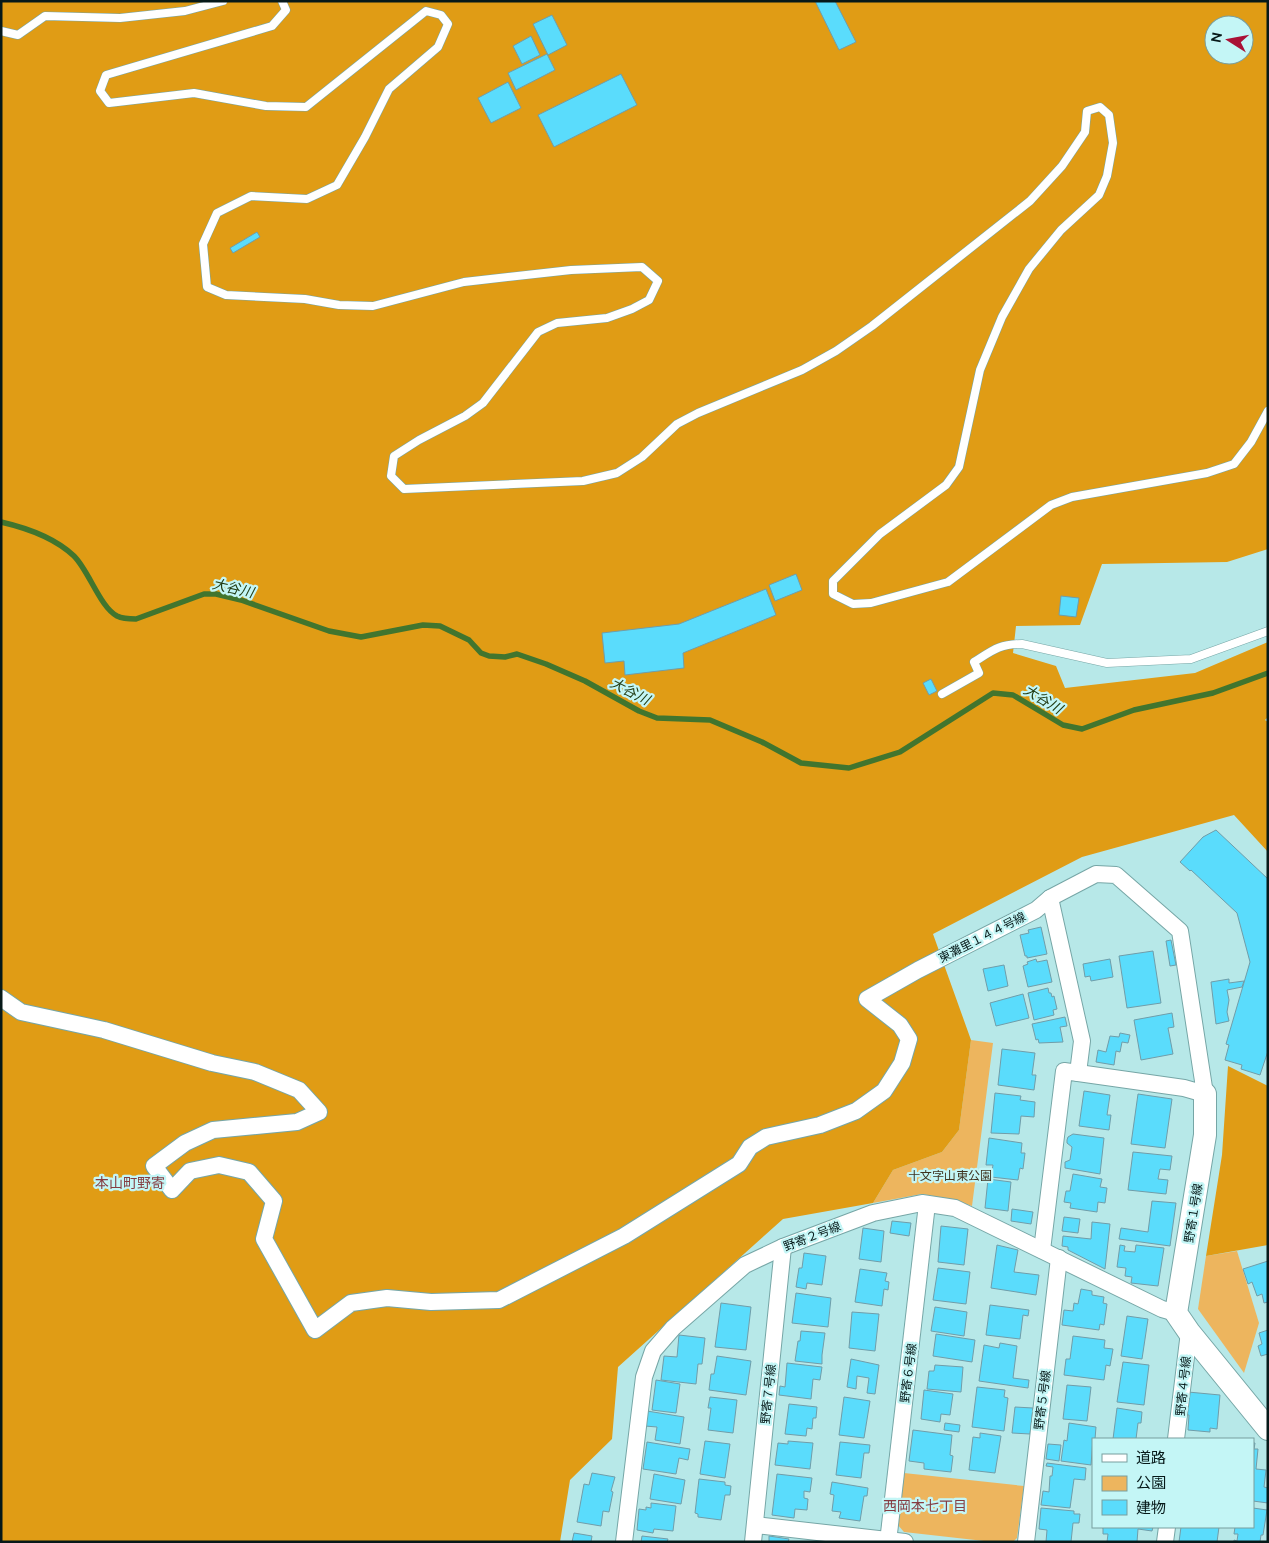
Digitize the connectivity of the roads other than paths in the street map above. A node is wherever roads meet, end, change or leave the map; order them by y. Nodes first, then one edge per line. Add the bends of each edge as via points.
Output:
1 (223, 1) edge
2 (282, 1) edge
3 (1, 31) edge
4 (1268, 410) edge
5 (1268, 631) edge
6 (942, 694) dead end
7 (1050, 898) junction
8 (1, 998) edge
9 (1078, 1073) junction
10 (1205, 1094) junction
11 (927, 1204) junction
12 (783, 1247) junction
13 (1042, 1250) junction
14 (1059, 1258) junction
15 (1176, 1312) junction
16 (1189, 1332) junction
17 (1268, 1429) edge
18 (1176, 1438) edge
19 (755, 1525) junction
20 (1166, 1528) edge
21 (894, 1541) edge
22 (624, 1542) edge
23 (753, 1542) edge
24 (1026, 1542) edge
25 (1165, 1542) edge

1 - 3 lane via 185,11 120,18 45,16 18,35
2 - 4 lane via 286,10 272,26 106,75 100,91 109,103 194,93 266,106 306,107 426,11 441,16 448,24 438,47 388,89 337,185 306,199 251,196 217,213 202,244 207,288 226,295 372,306 464,282 571,270 642,267 658,281 649,300 632,309 606,318 557,323 538,332 483,403 394,456 391,476 404,489 583,480 617,472 642,457 677,424 802,370 872,326 1030,201 1062,166 1085,132 1088,111 1100,107 1108,115 1113,143 1107,176 1099,196 1061,230 1029,269 1002,317 980,370 959,467 946,485 880,534 833,581 833,594 853,604 871,603 948,582 1051,505 1072,497 1207,473 1234,464 1251,442
5 - 6 lane via 1191,659 1108,664 1022,644 1008,644 974,662 979,673
7 - 8 street, 東灘里１４４号線 via 1036,910 867,999 900,1025 910,1039 902,1064 884,1091 856,1111 820,1125 766,1137 750,1147 739,1164 624,1236 500,1300 431,1302 387,1298 351,1303 315,1330 264,1239 274,1201 249,1172 219,1165 190,1171 172,1190 154,1166 184,1143 213,1130 297,1122 319,1112 299,1090 255,1072 212,1063 104,1030 21,1012
7 - 9 street via 1082,1042
7 - 10 street, 東灘里１４４号線 via 1096,874 1116,876 1180,931
9 - 10 street
9 - 13 street via 1064,1071
10 - 15 street, 野寄１号線 via 1205,1135
11 - 12 street, 野寄２号線 via 873,1213
11 - 13 street, 野寄２号線 via 956,1208
11 - 21 street, 野寄６号線
12 - 19 street, 野寄７号線
12 - 22 street, 野寄２号線 via 745,1265 672,1328 653,1351 644,1377
13 - 14 street, 野寄２号線
14 - 15 street, 野寄２号線 via 1162,1309
14 - 24 street, 野寄５号線
15 - 16 street
16 - 17 street
16 - 18 street, 野寄４号線
19 - 21 street
19 - 23 street, 野寄７号線
20 - 25 street

